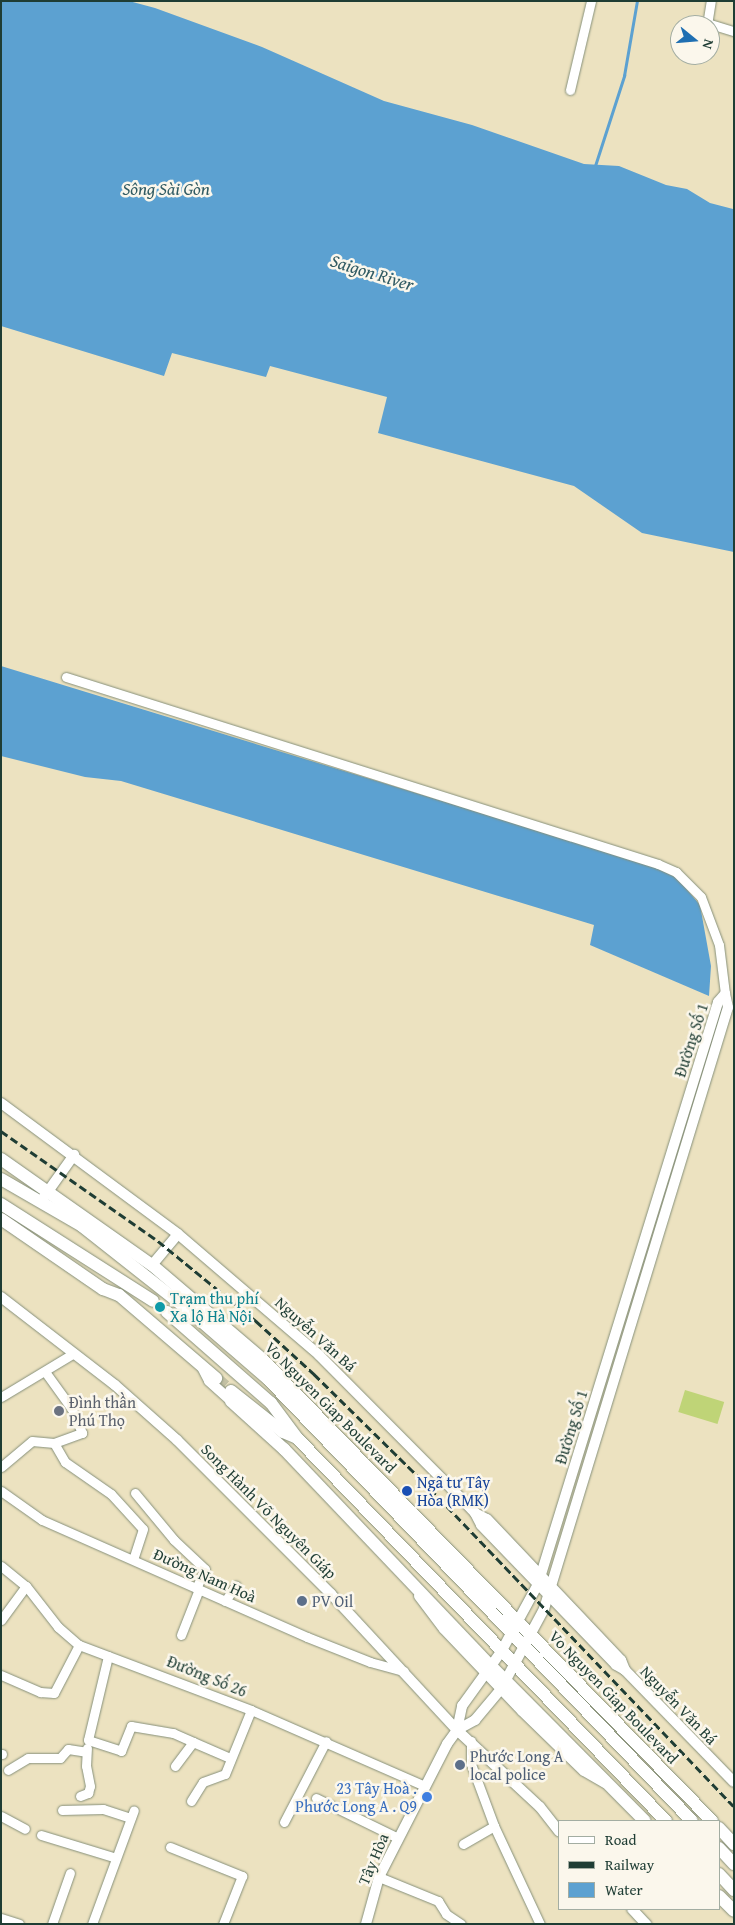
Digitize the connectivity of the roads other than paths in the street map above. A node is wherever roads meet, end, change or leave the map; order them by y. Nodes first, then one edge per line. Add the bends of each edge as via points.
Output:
1 (591, 1) edge
2 (711, 1) edge
3 (709, 15) edge
4 (720, 27) edge
5 (734, 31) edge
6 (570, 90) dead end
7 (66, 677) dead end
8 (725, 994) junction
9 (1, 1103) edge
10 (74, 1155) junction
11 (1, 1159) edge
12 (23, 1173) junction
13 (1, 1179) edge
14 (49, 1190) junction
15 (40, 1202) junction
16 (1, 1204) edge
17 (1, 1219) edge
18 (82, 1226) junction
19 (103, 1228) junction
20 (178, 1234) junction
21 (152, 1265) junction
22 (110, 1276) junction
23 (119, 1295) junction
24 (1, 1297) edge
25 (153, 1301) dead end
26 (167, 1312) dead end
27 (74, 1353) junction
28 (201, 1365) junction
29 (46, 1373) junction
30 (216, 1378) tunnel mouth
31 (1, 1397) edge
32 (235, 1398) junction
33 (297, 1438) junction
34 (54, 1443) junction
35 (1, 1467) edge
36 (1, 1490) edge
37 (135, 1493) dead end
38 (133, 1559) junction
39 (1, 1566) edge
40 (539, 1580) junction
41 (236, 1585) dead end
42 (26, 1586) junction
43 (198, 1589) junction
44 (551, 1592) junction
45 (225, 1601) junction
46 (1, 1620) edge
47 (519, 1622) junction
48 (181, 1635) dead end
49 (511, 1635) junction
50 (532, 1637) junction
51 (79, 1645) junction
52 (525, 1650) junction
53 (501, 1652) junction
54 (108, 1656) junction
55 (516, 1668) junction
56 (488, 1670) junction
57 (404, 1671) junction
58 (1, 1675) edge
59 (529, 1682) junction
60 (504, 1685) junction
61 (554, 1708) junction
62 (251, 1710) junction
63 (457, 1730) junction
64 (563, 1738) junction
65 (88, 1740) junction
66 (326, 1741) junction
67 (471, 1741) junction
68 (193, 1742) junction
69 (86, 1752) junction
70 (230, 1758) junction
71 (174, 1766) dead end
72 (8, 1770) dead end
73 (734, 1782) edge
74 (608, 1784) junction
75 (425, 1786) junction
76 (80, 1796) dead end
77 (316, 1798) dead end
78 (191, 1801) dead end
79 (62, 1810) dead end
80 (1, 1816) edge
81 (644, 1820) edge
82 (665, 1820) edge
83 (691, 1820) edge
84 (711, 1820) edge
85 (284, 1822) dead end
86 (494, 1826) junction
87 (25, 1829) dead end
88 (720, 1829) edge
89 (558, 1830) edge
90 (41, 1835) dead end
91 (398, 1838) junction
92 (464, 1844) dead end
93 (734, 1844) edge
94 (170, 1847) dead end
95 (720, 1849) edge
96 (116, 1858) junction
97 (734, 1864) edge
98 (70, 1873) dead end
99 (720, 1875) edge
100 (379, 1876) junction
101 (734, 1890) edge
102 (720, 1897) edge
103 (633, 1910) edge
104 (734, 1911) edge
105 (1, 1918) edge
106 (19, 1924) edge
107 (52, 1924) edge
108 (92, 1924) edge
109 (223, 1924) edge
110 (366, 1924) edge
111 (461, 1924) edge
112 (540, 1924) edge
113 (646, 1924) edge

1 - 6 street
2 - 3 street
4 - 5 street
7 - 8 street via 676,872 701,897 719,945
8 - 40 main road, Đường Số 1 via 718,1002
8 - 44 main road, Đường Số 1 via 728,1007
9 - 10 main road, Nguyễn Văn Bá
10 - 14 main road
10 - 20 main road, Nguyễn Văn Bá
11 - 12 highway, Vo Nguyen Giap Boulevard
12 - 14 highway, Vo Nguyen Giap Boulevard
12 - 15 highway
13 - 15 highway, Vo Nguyen Giap Boulevard
14 - 15 main road
14 - 19 highway, Vo Nguyen Giap Boulevard
15 - 18 highway, Vo Nguyen Giap Boulevard
16 - 22 highway
17 - 23 highway via 103,1289
18 - 19 highway
18 - 49 highway, Vo Nguyen Giap Boulevard via 186,1308 268,1379
19 - 21 highway, Vo Nguyen Giap Boulevard
20 - 21 main road
20 - 40 main road, Nguyễn Văn Bá via 339,1374 475,1514 487,1519
21 - 47 highway, Vo Nguyen Giap Boulevard via 262,1359
22 - 23 highway
22 - 25 highway via 129,1283
23 - 28 highway
24 - 27 main road, Song Hành Võ Nguyên Giáp
26 - 33 highway via 256,1388
27 - 29 street
27 - 57 main road, Song Hành Võ Nguyên Giáp via 177,1440
28 - 30 highway
28 - 32 main road via 209,1381
29 - 31 street
29 - 34 street via 72,1409 82,1433
32 - 33 highway
32 - 56 highway via 414,1586
33 - 53 highway
34 - 35 street via 32,1441
34 - 38 street via 65,1462 111,1494 143,1529
36 - 38 street, Đường Nam Hoà via 42,1520
37 - 43 street via 174,1540 205,1569
38 - 43 street, Đường Nam Hoà
39 - 42 street, Đường Số 26
40 - 44 main road, Nguyễn Văn Bá
40 - 47 main road, Đường Số 1
41 - 45 street
42 - 46 street
42 - 51 street, Đường Số 26 via 58,1627
43 - 45 street, Đường Nam Hoà
43 - 48 street
44 - 50 main road, Đường Số 1
44 - 73 main road, Nguyễn Văn Bá via 616,1665
45 - 57 street, Đường Nam Hoà via 370,1662
47 - 49 main road, Tây Hòa
47 - 50 highway, Vo Nguyen Giap Boulevard
49 - 52 highway, Vo Nguyen Giap Boulevard
49 - 53 main road, Tây Hòa
50 - 52 main road, Đường Số 1
50 - 84 highway, Vo Nguyen Giap Boulevard
51 - 54 street, Đường Số 26
51 - 58 street via 54,1693 40,1692
52 - 55 main road, Đường Số 1
52 - 83 highway, Vo Nguyen Giap Boulevard
53 - 55 highway
53 - 56 main road, Tây Hòa
54 - 62 street, Đường Số 26
54 - 65 street
55 - 59 highway
55 - 60 main road, Tây Hòa
56 - 60 highway
56 - 63 main road, Tây Hòa via 462,1706
57 - 63 main road, Song Hành Võ Nguyên Giáp
59 - 60 highway
59 - 61 highway
60 - 63 main road, Tây Hòa via 475,1720
60 - 64 highway
60 - 74 main road via 584,1771
61 - 64 highway
61 - 82 highway
62 - 66 street, Đường Số 26
62 - 70 street
63 - 67 main road, Song Hành Võ Nguyên Giáp
63 - 75 main road, Tây Hòa
64 - 74 highway
65 - 68 street via 121,1751 131,1726 173,1733
65 - 69 street
66 - 75 street, Đường Số 26
66 - 85 street
67 - 86 street via 471,1764
67 - 89 main road, Song Hành Võ Nguyên Giáp via 540,1807
68 - 70 street
68 - 71 street
69 - 72 street via 68,1749 60,1758 28,1758
69 - 76 street via 90,1786 88,1793
70 - 78 street via 225,1774 203,1782
74 - 81 highway
75 - 91 main road, Tây Hòa
77 - 91 street
79 - 96 street via 100,1809 133,1814
80 - 87 street
86 - 92 street
86 - 112 street
88 - 93 highway
90 - 96 street
91 - 100 main road, Tây Hòa
94 - 109 street via 242,1876
95 - 97 highway
96 - 108 street
98 - 107 street
99 - 101 highway
100 - 110 main road, Tây Hòa
100 - 111 street via 438,1901 446,1914
102 - 104 highway
103 - 113 main road
105 - 106 street

